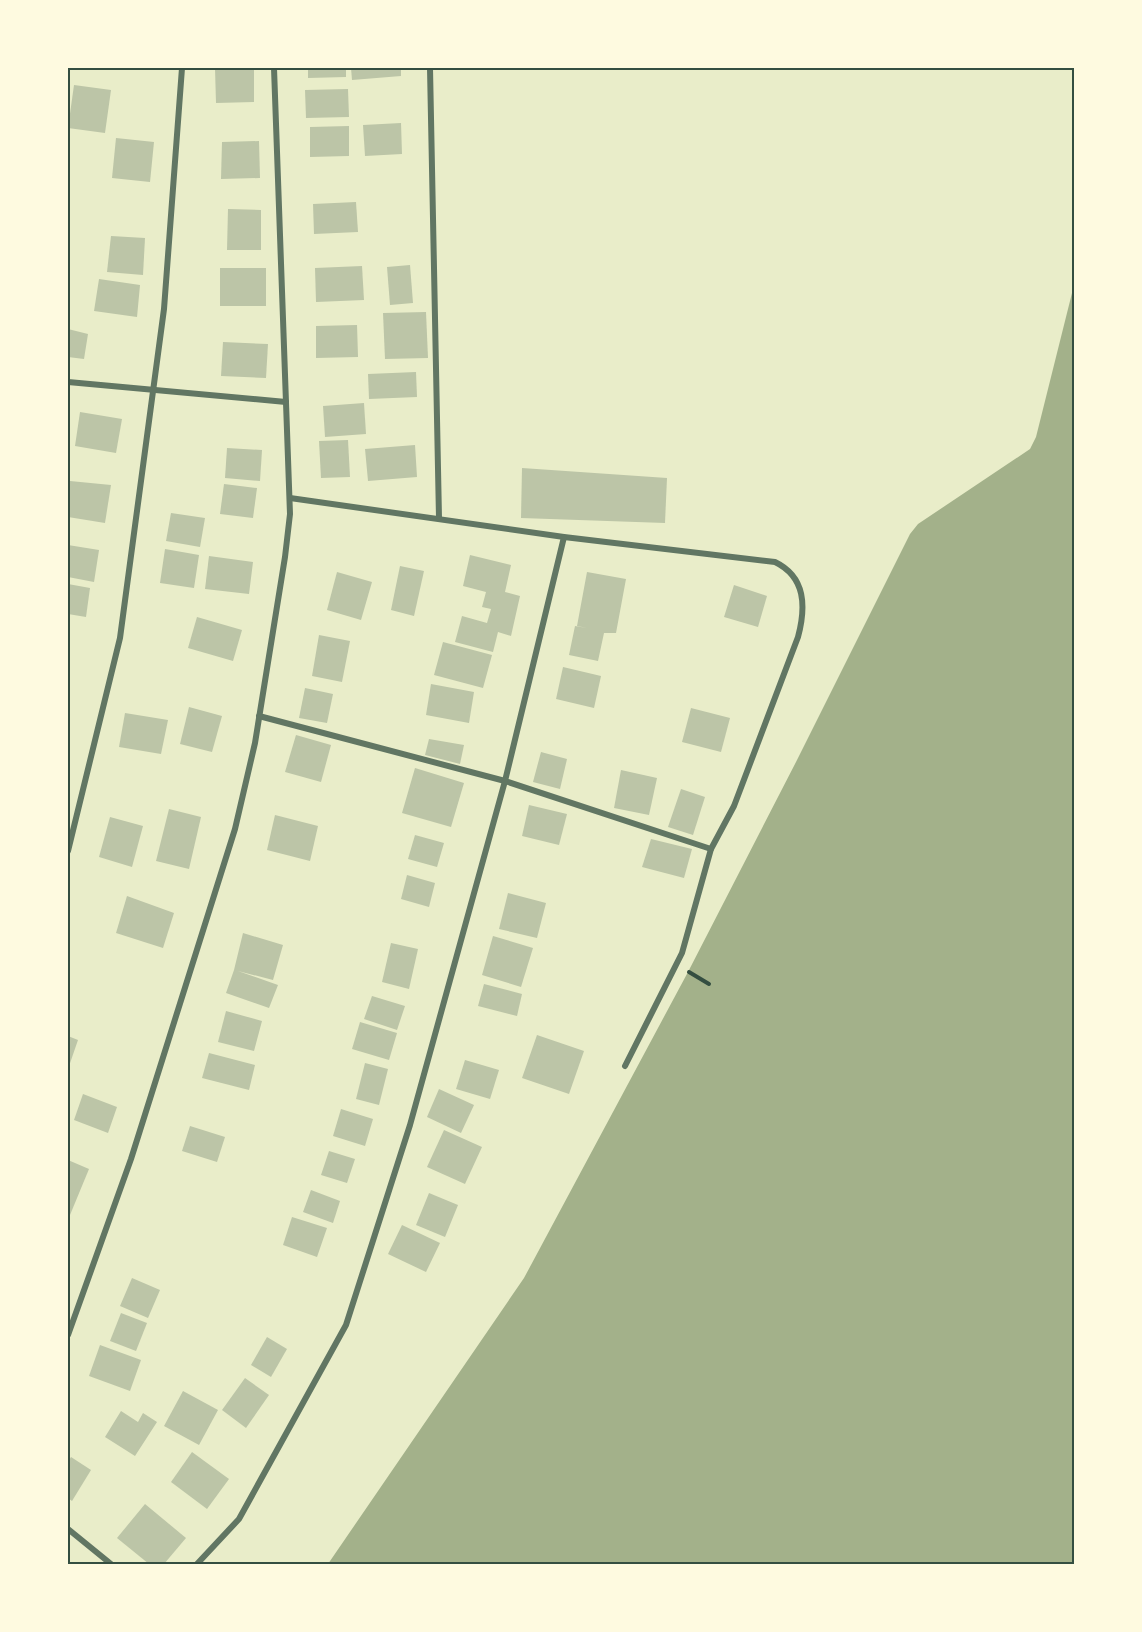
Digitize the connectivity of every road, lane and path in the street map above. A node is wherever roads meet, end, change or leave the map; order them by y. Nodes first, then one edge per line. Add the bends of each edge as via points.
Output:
1 (182, 68) edge
2 (274, 68) edge
3 (430, 68) edge
4 (68, 382) edge
5 (154, 389) junction
6 (286, 402) junction
7 (290, 498) junction
8 (438, 518) junction
9 (564, 537) junction
10 (259, 716) junction
11 (505, 781) junction
12 (711, 849) junction
13 (68, 851) edge
14 (688, 972) dead end
15 (709, 984) dead end
16 (625, 1066) dead end
17 (68, 1335) edge
18 (68, 1529) edge
19 (111, 1564) edge
20 (197, 1564) edge

1 - 5 street via 164,309
2 - 6 street
3 - 8 street
4 - 5 street
5 - 6 street
5 - 13 street via 120,638
6 - 7 street
7 - 8 street
7 - 10 street via 285,557
8 - 9 street
9 - 11 street
9 - 12 street via 775,562 794,576 803,605 798,637 734,806
10 - 11 street
10 - 17 street via 235,829 131,1159
11 - 12 street
11 - 20 street via 410,1125 346,1324 239,1519
12 - 16 street via 682,953
14 - 15 path
18 - 19 street

